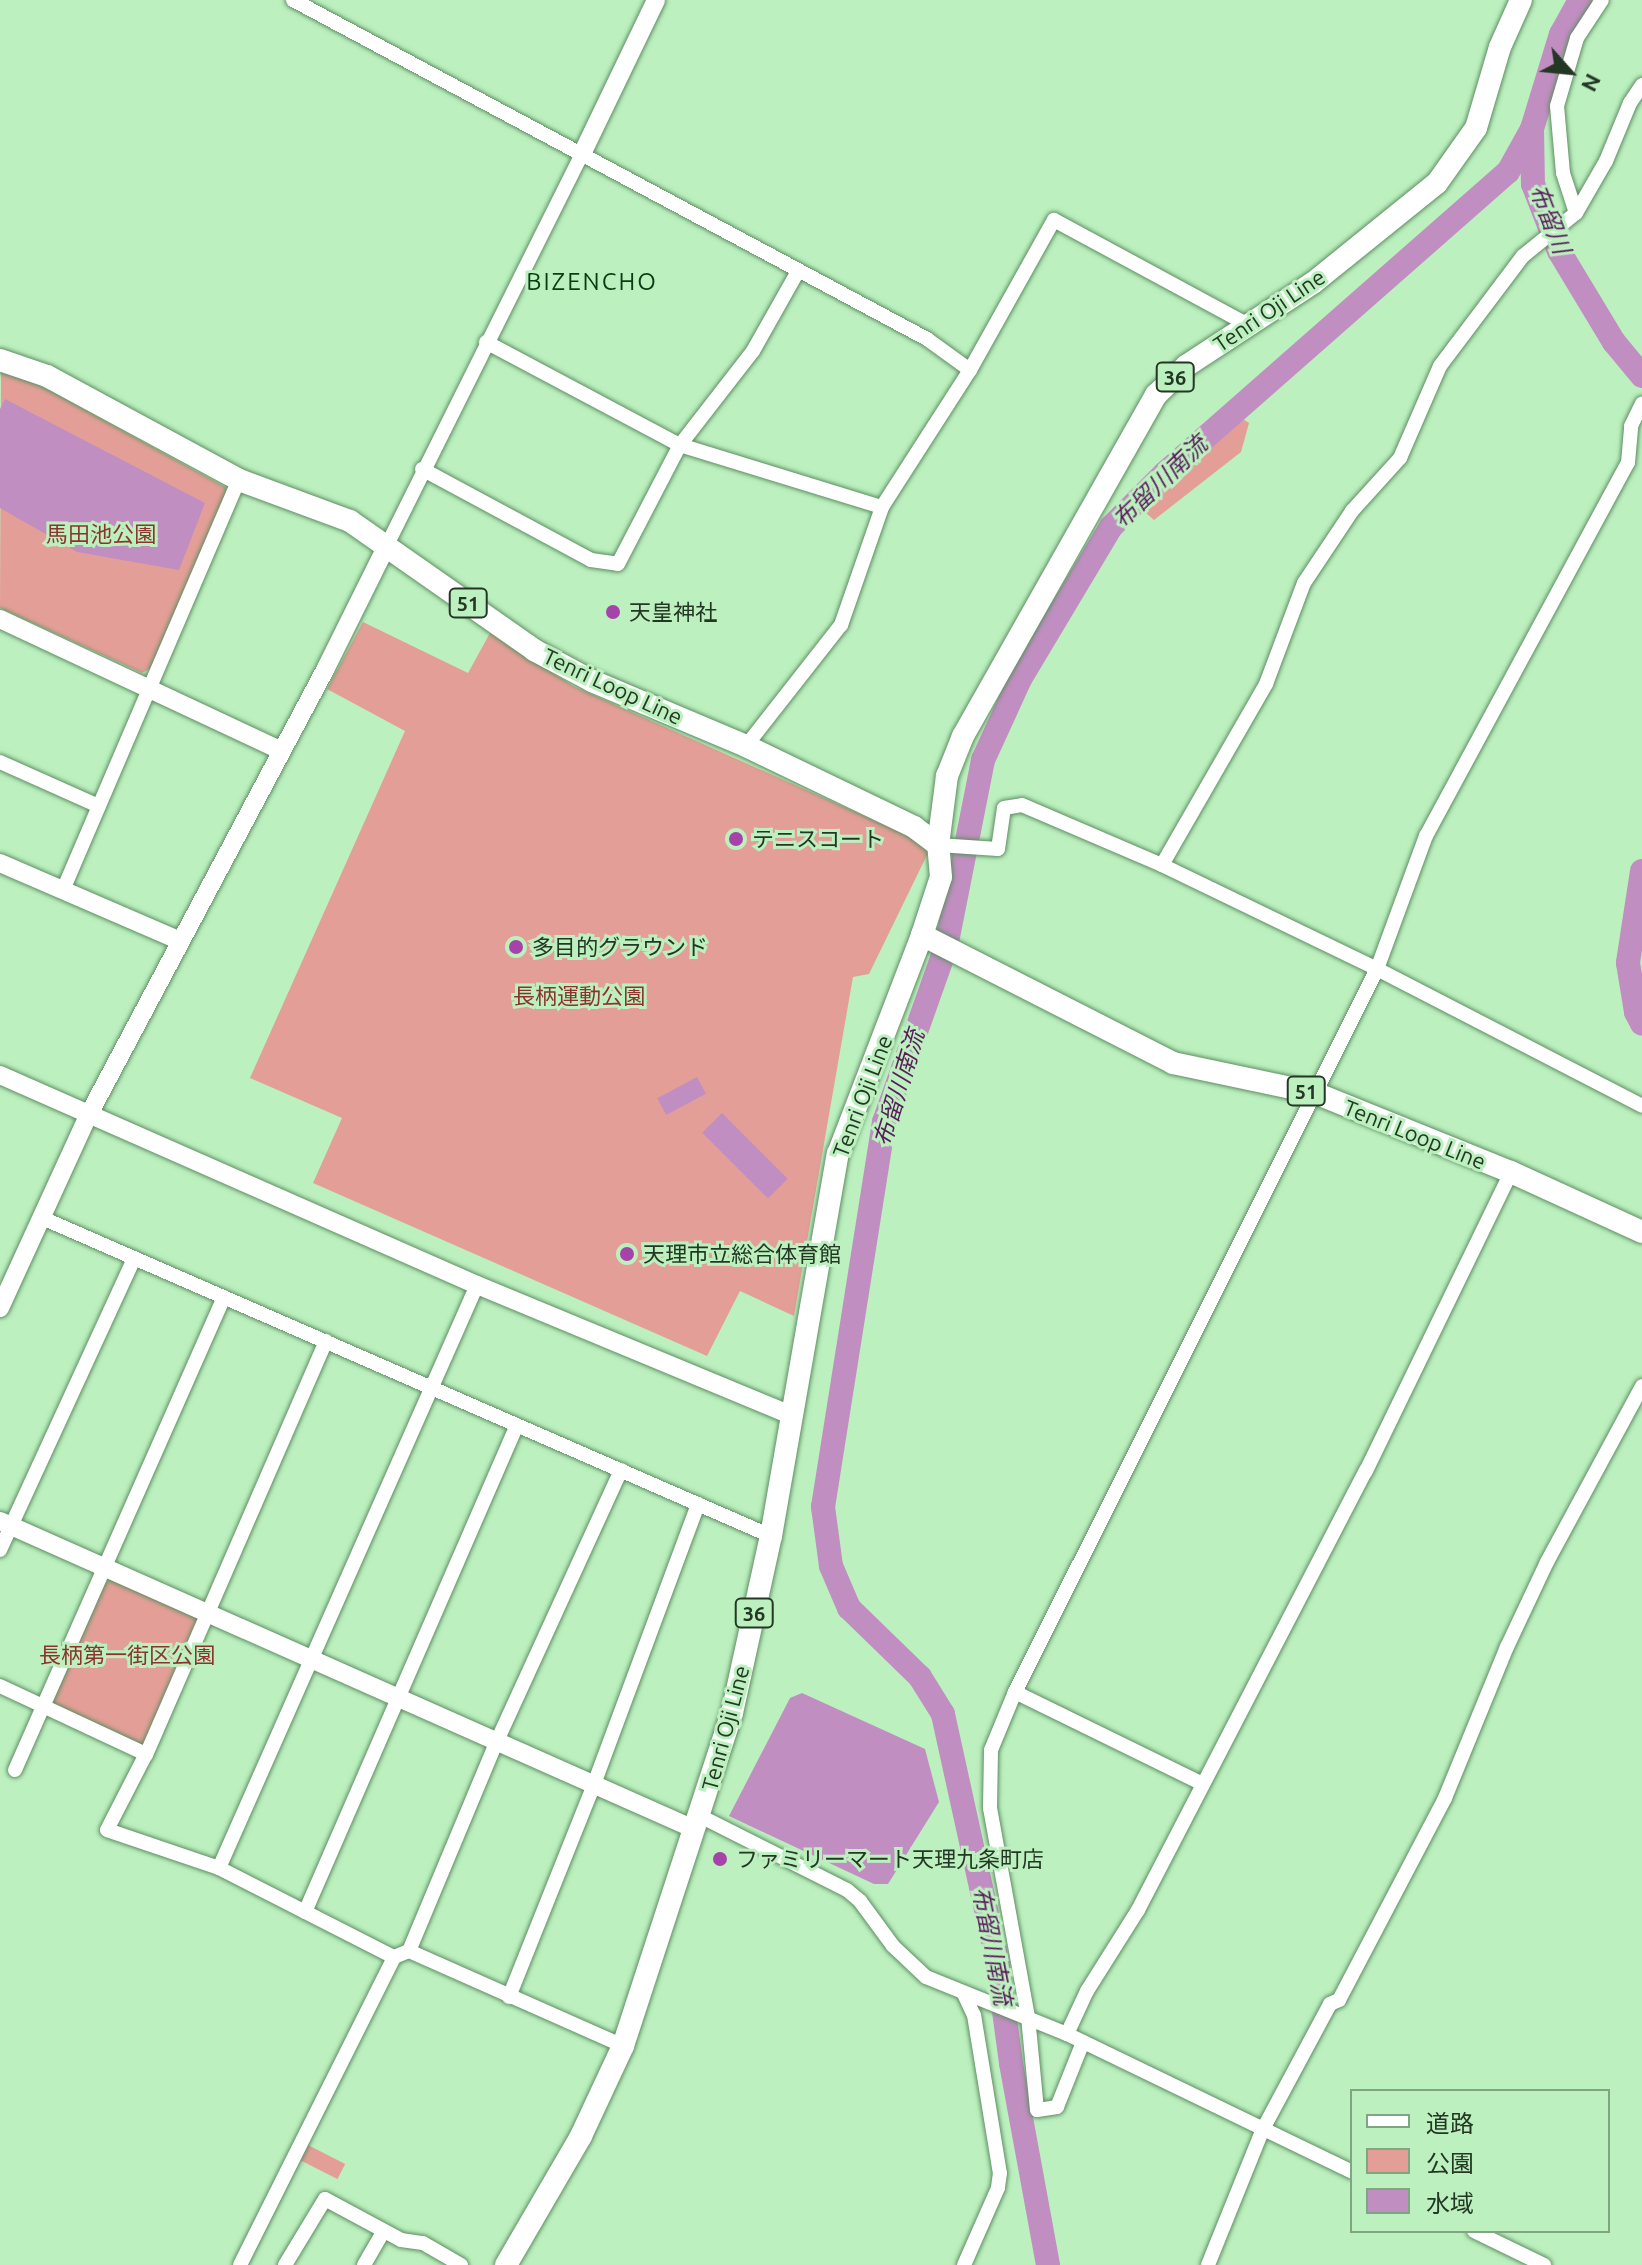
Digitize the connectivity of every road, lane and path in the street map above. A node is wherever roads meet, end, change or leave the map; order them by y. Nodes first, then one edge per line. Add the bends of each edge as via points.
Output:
1 (293, 0) edge
2 (656, 0) edge
3 (1521, 0) edge
4 (1602, 0) edge
5 (1642, 85) edge
6 (581, 156) junction
7 (1574, 215) junction
8 (798, 271) junction
9 (1246, 324) junction
10 (486, 342) junction
11 (0, 360) edge
12 (970, 370) junction
13 (1640, 404) edge
14 (680, 445) junction
15 (422, 469) junction
16 (239, 480) junction
17 (882, 507) junction
18 (387, 545) junction
19 (0, 619) edge
20 (149, 689) junction
21 (746, 746) junction
22 (282, 751) junction
23 (0, 762) edge
24 (99, 806) junction
25 (944, 845) junction
26 (0, 863) edge
27 (1162, 865) junction
28 (63, 890) junction
29 (926, 936) junction
30 (180, 941) junction
31 (1377, 969) junction
32 (0, 1075) edge
33 (1315, 1093) junction
34 (1642, 1106) edge
35 (88, 1116) junction
36 (1511, 1172) junction
37 (40, 1217) junction
38 (1642, 1232) edge
39 (134, 1258) junction
40 (7, 1276) edge
41 (477, 1285) junction
42 (224, 1297) junction
43 (0, 1308) edge
44 (326, 1341) junction
45 (1642, 1386) edge
46 (432, 1388) junction
47 (793, 1416) junction
48 (517, 1425) junction
49 (621, 1470) junction
50 (698, 1504) junction
51 (6, 1524) edge
52 (771, 1536) junction
53 (0, 1550) edge
54 (102, 1569) junction
55 (207, 1615) junction
56 (312, 1658) junction
57 (0, 1686) edge
58 (1015, 1692) junction
59 (398, 1697) junction
60 (42, 1706) junction
61 (497, 1741) junction
62 (146, 1754) junction
63 (15, 1770) dead end
64 (594, 1784) junction
65 (1203, 1784) junction
66 (697, 1822) junction
67 (219, 1868) junction
68 (305, 1912) junction
69 (409, 1951) junction
70 (394, 1957) junction
71 (969, 1996) junction
72 (509, 1997) junction
73 (1024, 2015) junction
74 (1067, 2034) junction
75 (1083, 2042) junction
76 (623, 2046) junction
77 (1263, 2129) junction
78 (1350, 2171) edge
79 (384, 2231) junction
80 (1478, 2233) edge
81 (240, 2265) edge
82 (285, 2265) edge
83 (364, 2265) edge
84 (461, 2265) edge
85 (506, 2265) edge
86 (964, 2265) edge
87 (1208, 2265) edge
88 (1544, 2265) edge

1 - 6 street
2 - 6 street
3 - 9 main road, Tenri Oji Line / 36 via 1500,47 1476,128 1458,159 1437,183 1313,283
4 - 7 street via 1577,38 1557,106 1563,173
5 - 7 street
6 - 8 street
6 - 10 street
7 - 27 street via 1523,256 1440,366 1400,458 1352,511 1304,583 1266,684
8 - 12 street via 927,339
8 - 14 street via 753,351
9 - 12 street via 1054,220
9 - 25 main road, Tenri Oji Line / 36 via 1186,366 1156,395 1127,444 963,736 947,776
10 - 14 street
10 - 15 street
11 - 16 main road, Tenri Loop Line / 51 via 47,376
12 - 17 street
13 - 31 street via 1631,426 1628,463 1426,836
14 - 15 street via 618,564 591,560
14 - 17 street
15 - 18 street
16 - 18 main road, Tenri Loop Line / 51 via 350,521
16 - 20 street
17 - 21 street via 841,625
18 - 21 main road, Tenri Loop Line / 51 via 534,650 592,681
18 - 22 street
19 - 20 street
20 - 22 street
20 - 24 street
21 - 25 main road, Tenri Loop Line / 51
22 - 30 street
23 - 24 street
24 - 28 street
25 - 27 street via 998,849 1004,808 1016,803
25 - 29 main road, Tenri Oji Line / 36
26 - 28 street
27 - 31 street
28 - 30 street
29 - 33 main road, Tenri Loop Line / 51 via 1173,1063
29 - 47 main road, Tenri Oji Line / 36 via 838,1154
30 - 35 street
31 - 33 street
31 - 34 street
32 - 35 street
33 - 36 main road, Tenri Loop Line / 51
33 - 58 street
35 - 37 street
35 - 41 street
36 - 38 main road, Tenri Loop Line / 51
36 - 65 street via 1366,1471
37 - 39 street
37 - 40 street
39 - 42 street
39 - 51 street
40 - 43 street
41 - 46 street
41 - 47 street
42 - 44 street
42 - 54 street
44 - 46 street
44 - 55 street
45 - 77 street via 1547,1562 1445,1798 1339,2000 1330,2004
46 - 48 street
46 - 56 street
47 - 52 main road, Tenri Oji Line / 36
48 - 49 street
48 - 59 street
49 - 50 street
49 - 61 street
50 - 52 street
50 - 64 street
51 - 53 street
51 - 54 street
52 - 66 main road, Tenri Oji Line / 36 via 732,1713
54 - 55 street
54 - 60 street
55 - 56 street
55 - 62 street
56 - 59 street
56 - 67 street
57 - 60 street
58 - 65 street
58 - 73 street via 991,1750 990,1808
59 - 61 street
59 - 68 street
60 - 62 street
60 - 63 street
61 - 64 street
61 - 69 street
62 - 67 street via 107,1830
64 - 66 street
64 - 72 street
65 - 74 street
66 - 71 street via 832,1879 860,1901 893,1946 926,1977
66 - 76 main road, Tenri Oji Line / 36
67 - 68 street
68 - 70 street
69 - 70 street
69 - 72 street
70 - 81 street
71 - 73 street
71 - 86 street via 1000,2173
72 - 76 street
73 - 74 street
73 - 75 street via 1037,2110 1057,2107
74 - 75 street
75 - 77 street
76 - 85 main road, Tenri Oji Line / 36 via 581,2136
77 - 78 street
77 - 87 street
79 - 82 street via 325,2199
79 - 83 street
79 - 84 street via 423,2243
80 - 88 street

